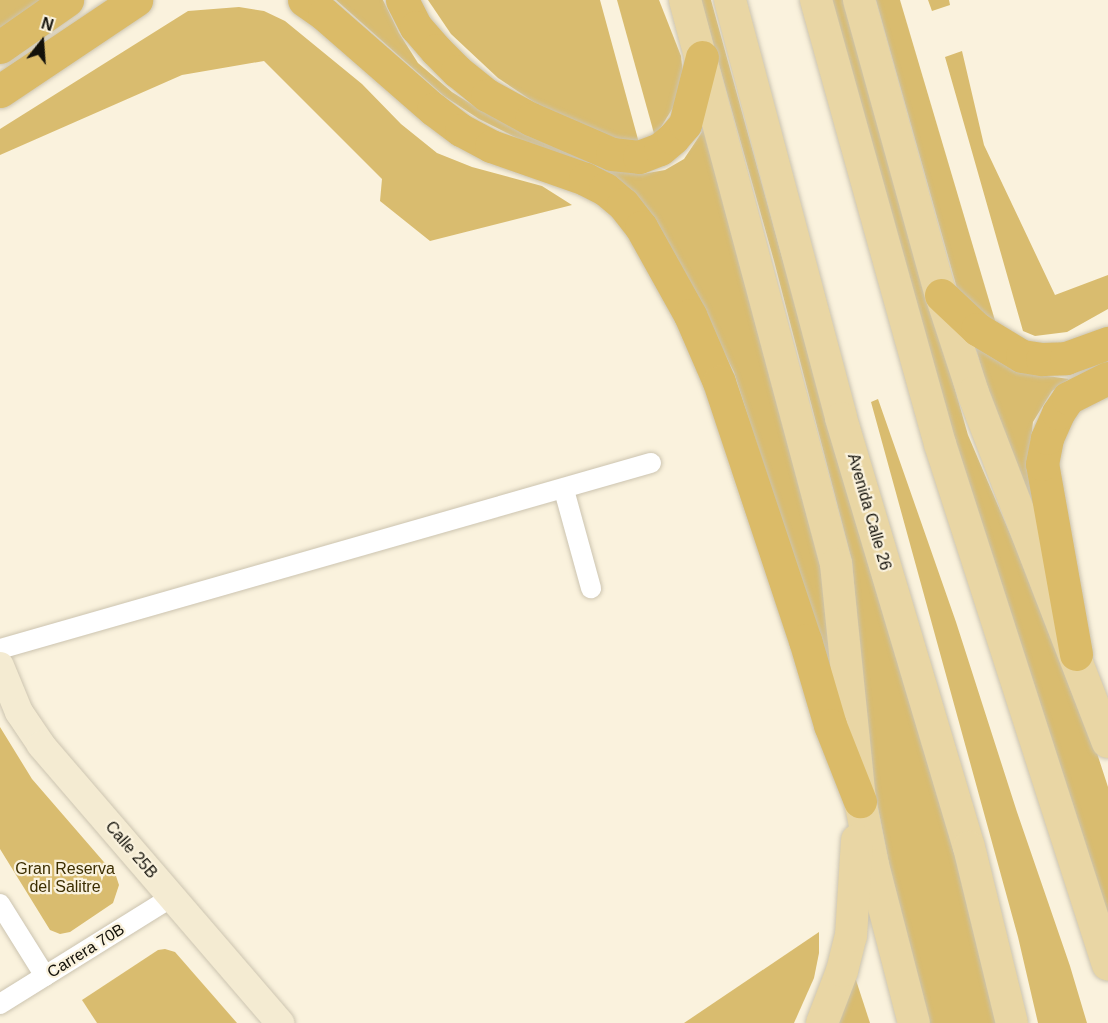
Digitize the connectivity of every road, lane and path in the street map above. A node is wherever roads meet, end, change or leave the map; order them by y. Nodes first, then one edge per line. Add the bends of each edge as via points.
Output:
1 (67, 0) edge
2 (136, 0) edge
3 (304, 0) edge
4 (402, 0) edge
5 (685, 0) edge
6 (730, 0) edge
7 (816, 0) edge
8 (859, 0) edge
9 (0, 47) edge
10 (702, 57) junction
11 (0, 91) edge
12 (941, 295) junction
13 (1108, 343) edge
14 (1108, 378) edge
15 (651, 464) dead end
16 (564, 490) junction
17 (591, 588) dead end
18 (0, 649) edge
19 (1076, 654) junction
20 (0, 666) edge
21 (1108, 742) edge
22 (860, 801) junction
23 (172, 897) junction
24 (0, 904) edge
25 (1108, 965) edge
26 (45, 976) junction
27 (0, 1004) edge
28 (280, 1023) edge
29 (822, 1023) edge
30 (914, 1023) edge
31 (1012, 1023) edge

1 - 9 highway
2 - 11 highway
3 - 22 highway via 461,130 491,146 605,189 641,227 690,315 719,382 830,725
4 - 10 highway via 416,27 436,50 487,95 612,154 639,157 660,149 673,138 685,124
5 - 10 main road
6 - 31 main road, Avenida Calle 26 via 841,418 969,847
7 - 25 main road via 940,444
8 - 12 main road
10 - 22 main road via 836,564
12 - 13 highway via 977,329 1022,356 1042,360 1066,358
12 - 19 main road via 992,447
14 - 19 highway via 1068,398 1043,451 1046,494
15 - 16 street
16 - 17 street
16 - 18 street
19 - 21 main road
20 - 23 street, Calle 25B via 20,712 41,745
22 - 29 main road via 851,936
22 - 30 main road
23 - 26 street, Carrera 70B
23 - 28 street, Calle 25B
24 - 26 street
26 - 27 street, Carrera 70B

